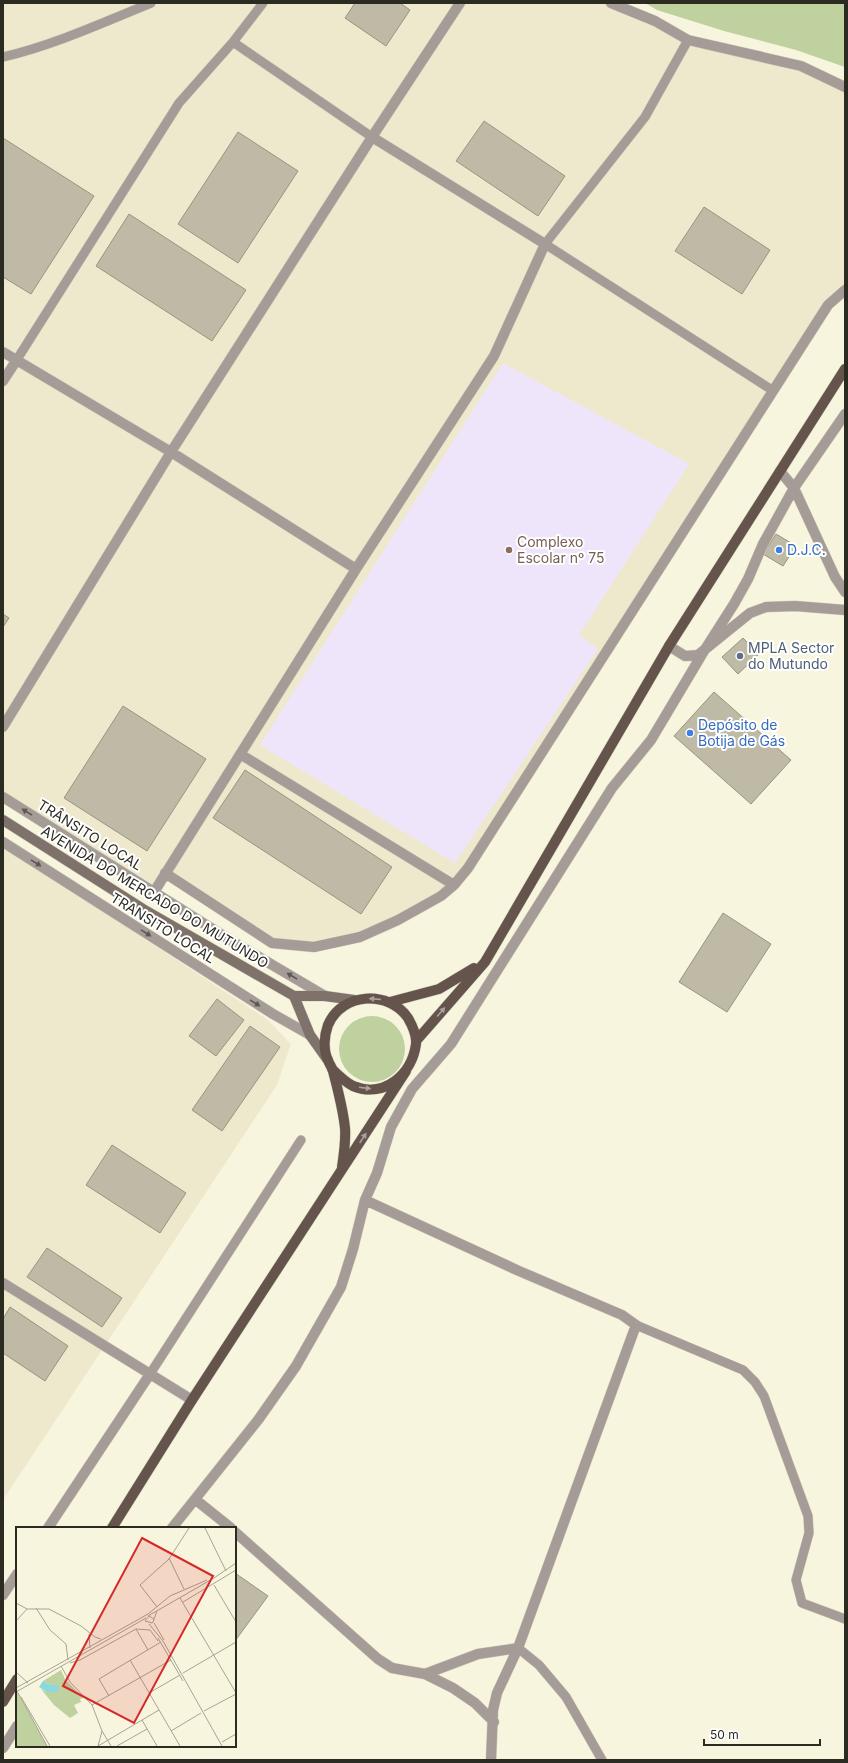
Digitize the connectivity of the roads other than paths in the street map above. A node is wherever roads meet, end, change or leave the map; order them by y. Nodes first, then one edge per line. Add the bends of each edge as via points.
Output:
1 (151, 3) edge
2 (263, 3) edge
3 (460, 3) edge
4 (611, 3) edge
5 (688, 40) junction
6 (233, 42) junction
7 (3, 57) edge
8 (845, 87) edge
9 (372, 137) junction
10 (545, 244) junction
11 (845, 290) edge
12 (3, 352) edge
13 (16, 361) junction
14 (845, 369) edge
15 (3, 381) edge
16 (772, 390) junction
17 (845, 414) edge
18 (171, 452) junction
19 (780, 471) junction
20 (794, 488) junction
21 (356, 569) junction
22 (845, 592) edge
23 (845, 610) edge
24 (669, 646) junction
25 (704, 651) junction
26 (3, 727) edge
27 (240, 754) junction
28 (3, 797) edge
29 (3, 820) edge
30 (3, 842) edge
31 (165, 873) junction
32 (454, 885) junction
33 (154, 892) junction
34 (484, 962) junction
35 (294, 996) junction
36 (325, 996) junction
37 (354, 1000) junction
38 (390, 1002) junction
39 (310, 1035) junction
40 (416, 1041) junction
41 (327, 1059) junction
42 (332, 1069) junction
43 (406, 1072) junction
44 (302, 1140) dead end
45 (342, 1171) junction
46 (365, 1200) junction
47 (3, 1283) edge
48 (636, 1324) junction
49 (150, 1374) junction
50 (192, 1400) junction
51 (196, 1500) junction
52 (49, 1527) edge
53 (113, 1527) edge
54 (173, 1527) edge
55 (230, 1527) edge
56 (236, 1533) edge
57 (16, 1576) edge
58 (3, 1595) edge
59 (845, 1619) edge
60 (518, 1648) junction
61 (425, 1674) junction
62 (16, 1681) edge
63 (3, 1702) edge
64 (494, 1722) junction
65 (16, 1728) edge
66 (3, 1748) edge
67 (491, 1760) edge
68 (602, 1760) edge

1 - 7 lane via 65,38
2 - 6 lane
3 - 9 street
4 - 5 street via 655,21
5 - 8 street via 801,66
5 - 10 lane via 645,117
6 - 9 lane
6 - 13 lane via 179,103
9 - 10 street
9 - 18 street
10 - 16 lane
10 - 21 street via 494,356
11 - 16 street via 828,305
12 - 13 street
13 - 15 street
13 - 18 street
14 - 19 main road
16 - 32 street via 468,868
17 - 20 street
18 - 21 street
18 - 26 street
19 - 20 street
19 - 24 main road
20 - 22 street via 835,577
20 - 25 street via 763,544 748,579
21 - 27 street
23 - 25 street via 795,606 766,607 750,613
24 - 25 street via 685,656 698,655
24 - 34 main road
25 - 46 street via 651,740 612,788 451,1044 412,1088 391,1127 377,1173
27 - 31 street
27 - 32 street
33 -> 28 street, TRÂNSITO LOCAL
29 - 35 main road, AVENIDA DO MERCADO DO MUTUNDO via 143,909
30 -> 39 street, TRANSITO LOCAL
31 - 32 street via 272,943 314,947 360,937 398,920 441,896
31 - 33 street
36 -> 33 street, TRÂNSITO LOCAL
34 - 38 main road via 439,989
40 -> 34 main road
35 - 36 main road, AVENIDA DO MERCADO DO MUTUNDO
35 - 39 main road
36 - 37 main road, AVENIDA DO MERCADO DO MUTUNDO
38 -> 37 main road via 376,998
37 - 41 main road via 339,1010 328,1024 324,1042
38 - 40 main road via 403,1011 412,1025
39 - 41 main road
40 - 43 main road via 414,1057
41 - 42 main road
42 -> 43 main road via 342,1080 368,1089 383,1088
42 - 45 main road via 345,1128
45 -> 43 main road
44 - 49 lane
45 - 50 main road
46 - 48 street via 518,1271 622,1315
46 - 51 street via 353,1249 337,1294 296,1366
47 - 49 street
48 - 59 lane via 742,1370 755,1382 764,1396 808,1516 809,1533 796,1580 802,1603
48 - 60 street
49 - 50 street
49 - 52 street
50 - 53 main road
51 - 54 street
51 - 55 street
56 - 61 street via 378,1659 392,1668
57 - 58 street
60 - 61 street via 478,1654
60 - 64 street via 497,1693 493,1710
60 - 68 lane via 539,1665 566,1697
61 - 64 street via 475,1703
62 - 63 main road
64 - 67 street
65 - 66 street

